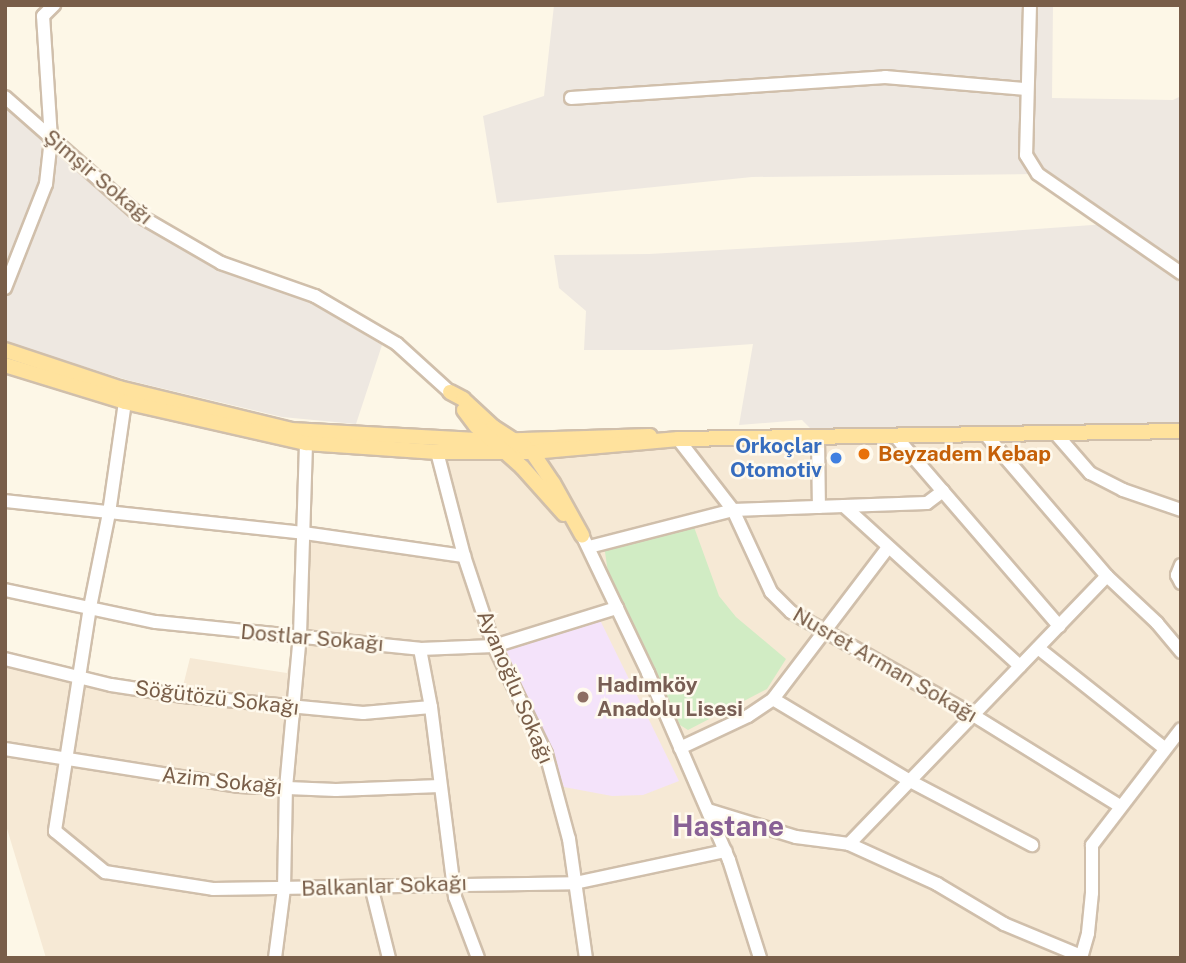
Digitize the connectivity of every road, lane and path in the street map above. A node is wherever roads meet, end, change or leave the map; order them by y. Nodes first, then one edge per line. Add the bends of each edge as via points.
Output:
1 (54, 5) edge
2 (1030, 5) edge
3 (1027, 89) junction
4 (5, 97) edge
5 (571, 98) dead end
6 (51, 139) junction
7 (1181, 273) edge
8 (5, 288) edge
9 (5, 350) edge
10 (5, 365) edge
11 (450, 392) junction
12 (125, 402) junction
13 (1181, 431) edge
14 (1056, 434) junction
15 (986, 435) junction
16 (896, 437) junction
17 (678, 439) junction
18 (818, 439) junction
19 (516, 441) junction
20 (491, 442) junction
21 (306, 443) junction
22 (438, 452) junction
23 (532, 452) junction
24 (506, 453) junction
25 (943, 491) junction
26 (5, 502) edge
27 (844, 506) junction
28 (819, 507) junction
29 (733, 510) junction
30 (1181, 510) edge
31 (109, 513) junction
32 (304, 533) junction
33 (586, 541) junction
34 (887, 549) junction
35 (464, 556) junction
36 (1181, 565) edge
37 (1107, 576) junction
38 (1181, 583) edge
39 (5, 590) edge
40 (90, 607) junction
41 (617, 608) junction
42 (1059, 626) junction
43 (824, 631) junction
44 (300, 635) junction
45 (494, 646) junction
46 (1038, 648) junction
47 (420, 649) junction
48 (1181, 652) edge
49 (5, 659) edge
50 (1020, 666) junction
51 (80, 678) junction
52 (773, 699) junction
53 (431, 707) junction
54 (293, 708) junction
55 (973, 715) junction
56 (1181, 729) edge
57 (680, 748) junction
58 (1164, 748) junction
59 (5, 749) edge
60 (65, 759) junction
61 (910, 781) junction
62 (440, 786) junction
63 (286, 788) junction
64 (1120, 806) junction
65 (708, 810) junction
66 (849, 844) junction
67 (1032, 845) dead end
68 (726, 851) junction
69 (453, 883) junction
70 (575, 883) junction
71 (371, 886) junction
72 (284, 889) junction
73 (1081, 957) edge
74 (275, 958) edge
75 (389, 958) edge
76 (478, 958) edge
77 (586, 958) edge
78 (760, 958) edge

1 - 6 street via 43,16
2 - 3 street
3 - 5 street via 885,77
3 - 7 street via 1026,155 1038,174
4 - 6 street, Şimşir Sokağı
6 - 8 street via 46,184
6 - 11 street, Şimşir Sokağı via 140,216 221,263 315,296 397,344
9 - 20 main road via 119,388 291,430
10 - 12 main road
11 - 19 main road
11 - 20 main road
12 - 21 main road
12 - 31 street
13 - 14 main road
14 - 15 main road
14 - 30 street via 1090,473
15 - 16 main road
15 - 37 street
16 - 18 main road
16 - 25 street
17 - 18 main road
17 - 19 main road via 623,435
17 - 23 main road
17 - 29 street, Nusret Arman Sokağı
18 - 28 street
19 - 20 main road
19 - 23 main road
20 - 24 main road
21 - 22 main road
21 - 32 street
22 - 24 main road
22 - 35 street, Ayanoğlu Sokağı
23 - 24 main road
23 - 33 main road
24 - 33 main road
25 - 27 street via 928,503
25 - 42 street
26 - 31 street
27 - 28 street
27 - 34 street
28 - 29 street
29 - 33 street
29 - 43 street, Nusret Arman Sokağı via 771,592 792,612
31 - 32 street
31 - 40 street
32 - 35 street
32 - 44 street
33 - 41 street
34 - 43 street
34 - 50 street
35 - 45 street, Ayanoğlu Sokağı
36 - 38 street via 1177,575
37 - 42 street
37 - 48 street
39 - 40 street, Dostlar Sokağı
40 - 44 street, Dostlar Sokağı via 201,629
40 - 51 street
41 - 45 street, Dostlar Sokağı
41 - 57 street
42 - 46 street
43 - 52 street
43 - 55 street, Nusret Arman Sokağı
44 - 47 street, Dostlar Sokağı
44 - 54 street
45 - 47 street, Dostlar Sokağı
45 - 70 street, Ayanoğlu Sokağı via 546,754 569,839
46 - 50 street
46 - 58 street
47 - 53 street
49 - 51 street, Söğütözü Sokağı
50 - 55 street
51 - 54 street, Söğütözü Sokağı
51 - 60 street
52 - 57 street
52 - 61 street
53 - 54 street, Söğütözü Sokağı via 363,713
53 - 62 street
54 - 63 street
55 - 61 street
55 - 64 street, Nusret Arman Sokağı
56 - 58 street
57 - 65 street
58 - 64 street
59 - 60 street, Azim Sokağı
60 - 63 street, Azim Sokağı via 215,783
60 - 72 street, Balkanlar Sokağı via 55,831 105,872 213,890
61 - 66 street
61 - 67 street
62 - 63 street, Azim Sokağı
62 - 69 street
63 - 72 street
64 - 73 street via 1091,845 1092,893
65 - 66 street via 796,837
65 - 68 street
66 - 73 street via 937,884 1004,924
68 - 70 street, Balkanlar Sokağı
68 - 78 street
69 - 70 street, Balkanlar Sokağı
69 - 71 street, Balkanlar Sokağı
69 - 76 street
70 - 77 street, Ayanoğlu Sokağı
71 - 72 street, Balkanlar Sokağı
71 - 75 street
72 - 74 street

